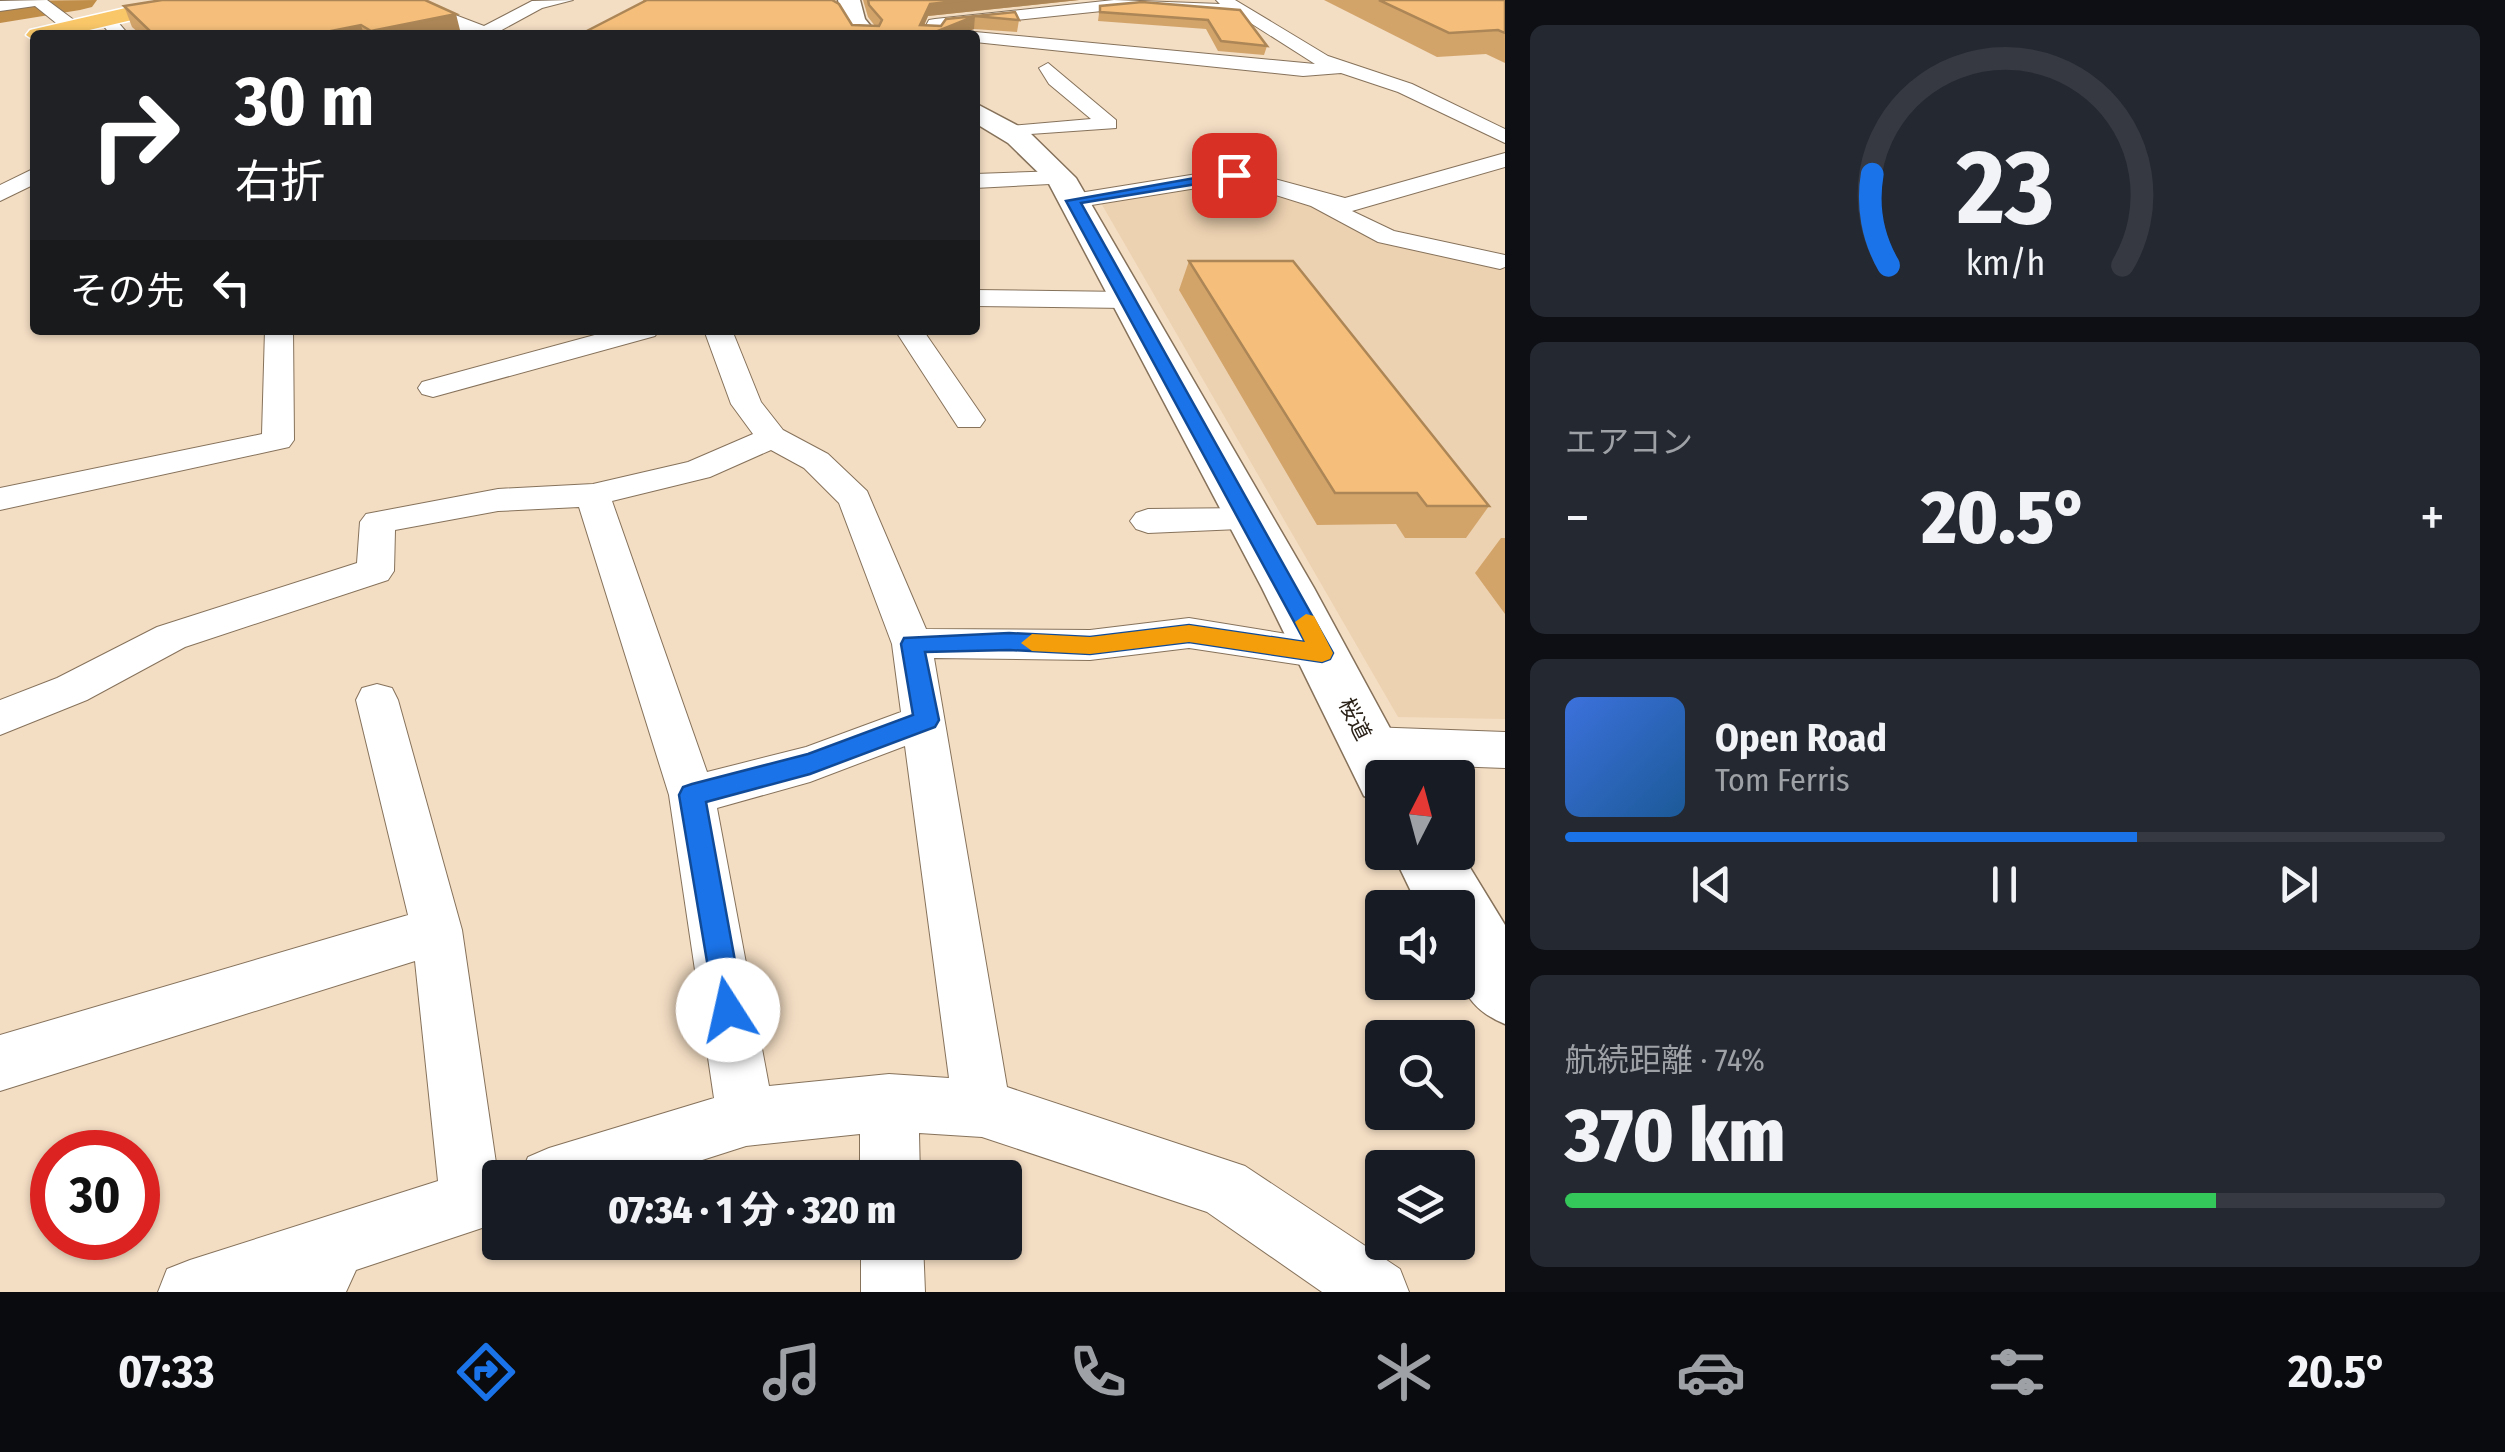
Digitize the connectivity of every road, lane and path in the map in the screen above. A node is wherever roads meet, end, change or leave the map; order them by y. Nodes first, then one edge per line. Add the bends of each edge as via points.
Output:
1 (188, 0) edge
2 (213, 0) edge
3 (402, 0) edge
4 (566, 0) edge
5 (826, 0) edge
6 (1053, 0) edge
7 (1224, 0) edge
8 (535, 2) edge
9 (0, 6) edge
10 (851, 7) edge
11 (1076, 8) junction
12 (1244, 11) junction
13 (67, 30) edge
14 (72, 30) edge
15 (115, 30) edge
16 (476, 30) edge
17 (491, 30) edge
18 (863, 30) edge
19 (932, 30) edge
20 (980, 38) edge
21 (1100, 51) junction
22 (1342, 67) junction
23 (1048, 68) dead end
24 (985, 117) edge
25 (1505, 137) edge
26 (1505, 160) edge
27 (30, 178) edge
28 (980, 181) edge
29 (1067, 189) junction
30 (0, 194) edge
31 (1318, 204) junction
32 (1500, 261) dead end
33 (980, 298) edge
34 (1126, 300) junction
35 (279, 335) edge
36 (627, 335) edge
37 (731, 335) edge
38 (912, 335) edge
39 (433, 388) dead end
40 (969, 420) dead end
41 (772, 437) junction
42 (593, 495) junction
43 (0, 500) edge
44 (1250, 520) junction
45 (1148, 521) dead end
46 (912, 644) junction
47 (1322, 653) junction
48 (378, 700) dead end
49 (0, 718) edge
50 (926, 720) junction
51 (1505, 750) edge
52 (1376, 760) edge
53 (1389, 760) edge
54 (692, 795) junction
55 (438, 930) junction
56 (1475, 941) edge
57 (1505, 988) edge
58 (0, 1063) edge
59 (889, 1103) junction
60 (982, 1108) junction
61 (746, 1118) junction
62 (608, 1160) edge
63 (890, 1160) edge
64 (482, 1174) edge
65 (482, 1198) edge
66 (892, 1260) edge
67 (325, 1267) edge
68 (1372, 1290) edge
69 (190, 1292) edge
70 (892, 1292) edge

1 - 14 main road
2 - 15 main road
3 - 16 street
4 - 8 street
5 - 10 street
6 - 11 street
7 - 12 street
8 - 17 street
9 - 13 street via 45,7
10 - 18 street
11 - 12 street via 1140,2
11 - 19 street via 935,24
11 - 21 street
12 - 22 street
20 - 21 street
21 - 22 street via 1303,70
22 - 25 street via 1405,88
23 - 24 street via 1109,124
24 - 29 street, 桜道
26 - 31 street via 1346,205
27 - 30 street
28 - 29 street
29 - 31 street via 1234,175 1260,178
29 - 34 street, 桜道
31 - 32 street via 1387,237
33 - 34 street
34 - 44 street, 桜道
35 - 43 street via 278,440
36 - 39 street
37 - 41 street via 746,404
38 - 40 street
41 - 42 street via 698,470
41 - 46 street via 816,461 856,499
42 - 49 street via 498,500 378,522 375,572 171,637
42 - 54 street
44 - 45 street
44 - 47 street, 桜道
46 - 47 street via 1090,645 1189,633
46 - 50 street
47 - 52 street, 桜道
48 - 55 street
50 - 54 street via 810,764
50 - 60 street
51 - 53 street
54 - 61 street
55 - 58 street
55 - 64 street
56 - 57 street
59 - 60 street
59 - 61 street
59 - 63 street
60 - 68 street via 1224,1187
61 - 62 street
65 - 67 street
66 - 70 street
67 - 69 street

